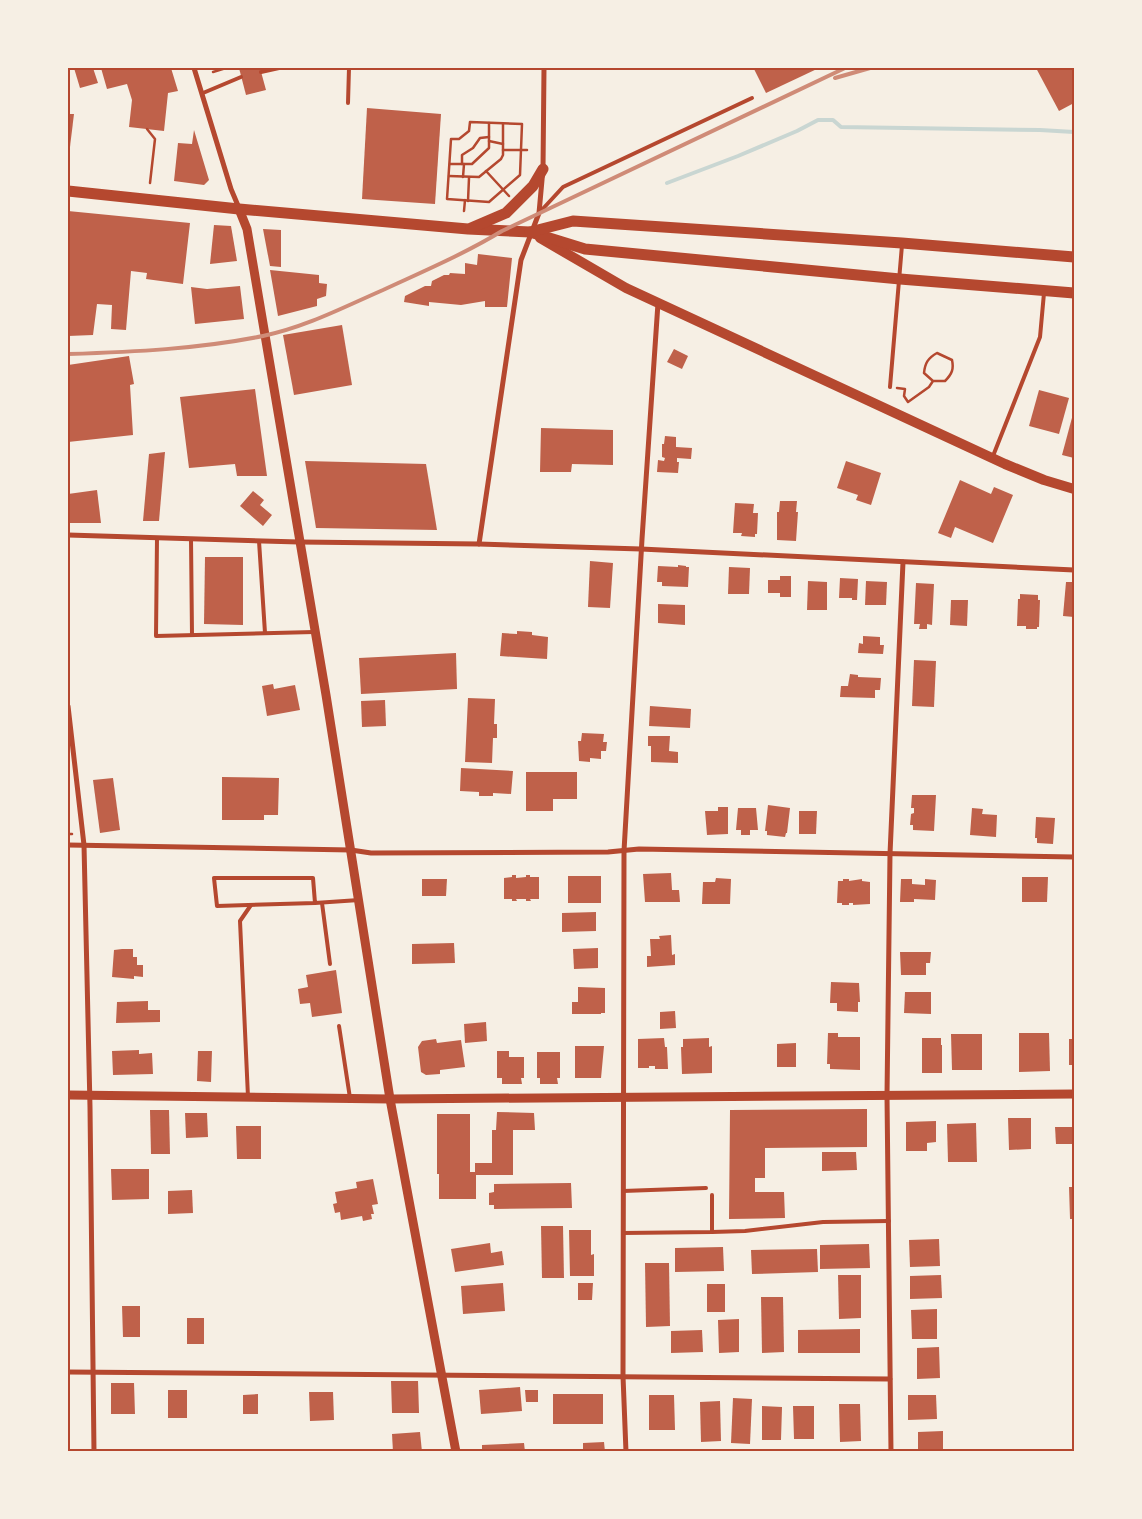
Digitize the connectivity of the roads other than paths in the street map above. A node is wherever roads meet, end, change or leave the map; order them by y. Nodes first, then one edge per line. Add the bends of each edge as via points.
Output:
1 (194, 68) edge
2 (279, 68) edge
3 (348, 68) edge
4 (544, 68) edge
5 (261, 72) dead end
6 (241, 77) dead end
7 (203, 93) junction
8 (752, 98) dead end
9 (348, 102) dead end
10 (543, 169) junction
11 (68, 191) edge
12 (239, 209) junction
13 (539, 213) junction
14 (468, 229) junction
15 (530, 232) junction
16 (902, 243) junction
17 (1074, 257) edge
18 (900, 279) junction
19 (1045, 290) junction
20 (1074, 292) edge
21 (658, 302) junction
22 (890, 387) road end
23 (992, 458) junction
24 (1074, 489) edge
25 (68, 535) edge
26 (157, 538) junction
27 (191, 538) junction
28 (260, 541) junction
29 (299, 542) junction
30 (479, 544) junction
31 (641, 549) junction
32 (903, 562) junction
33 (1074, 570) edge
34 (314, 632) junction
35 (265, 633) junction
36 (192, 635) junction
37 (68, 706) edge
38 (68, 844) edge
39 (84, 845) junction
40 (351, 850) junction
41 (624, 851) junction
42 (890, 854) junction
43 (1074, 857) edge
44 (359, 900) junction
45 (315, 903) junction
46 (322, 903) junction
47 (251, 905) junction
48 (330, 964) dead end
49 (339, 1026) dead end
50 (1074, 1094) edge
51 (68, 1095) edge
52 (90, 1095) junction
53 (887, 1096) junction
54 (248, 1097) junction
55 (623, 1097) junction
56 (350, 1098) junction
57 (390, 1098) junction
58 (706, 1188) dead end
59 (623, 1191) junction
60 (712, 1195) dead end
61 (888, 1221) junction
62 (712, 1232) junction
63 (623, 1233) junction
64 (68, 1372) edge
65 (93, 1372) junction
66 (442, 1376) junction
67 (624, 1376) junction
68 (890, 1379) junction
69 (94, 1452) edge
70 (456, 1452) edge
71 (626, 1452) edge
72 (891, 1452) edge

1 - 7 street
2 - 5 lane
3 - 9 lane
4 - 10 street
6 - 7 lane
7 - 12 street
8 - 13 lane via 563,188
10 - 13 street
10 - 14 main road via 533,186 506,213
11 - 12 main road
12 - 14 main road
12 - 29 street via 247,229
13 - 15 street
14 - 15 main road
15 - 16 main road via 572,221
15 - 18 main road via 585,249
15 - 21 main road via 626,288
15 - 30 street via 521,260
16 - 17 main road
16 - 18 lane
18 - 19 main road
18 - 22 lane
19 - 20 main road
19 - 23 lane via 1040,337
21 - 23 main road
21 - 31 street
23 - 24 main road
25 - 26 street
26 - 27 street
26 - 36 lane via 156,636
27 - 28 street
27 - 36 lane
28 - 29 street
28 - 35 lane
29 - 30 street
29 - 34 street
30 - 31 street
31 - 32 street
31 - 41 street
32 - 33 street
32 - 42 street
34 - 35 lane
34 - 40 street
35 - 36 lane
37 - 39 street
38 - 39 street
39 - 40 street
39 - 52 street
40 - 41 street via 371,853
40 - 44 street
41 - 42 street
41 - 55 street
42 - 43 street
42 - 53 street
44 - 46 lane
44 - 57 street
45 - 46 lane
45 - 47 lane
45 - 47 lane via 313,878 214,878 216,906
46 - 48 lane
47 - 54 lane via 240,921
49 - 56 lane
50 - 53 street
51 - 52 street
52 - 54 street
52 - 65 street
53 - 55 street
53 - 61 street
54 - 56 street
55 - 57 street
55 - 59 street
56 - 57 street
57 - 66 street
58 - 59 lane
59 - 63 street
60 - 62 lane
61 - 62 lane via 823,1222
61 - 68 street
62 - 63 lane
63 - 67 street
64 - 65 street
65 - 66 street
65 - 69 street
66 - 67 street
66 - 70 street
67 - 68 street
67 - 71 street
68 - 72 street

